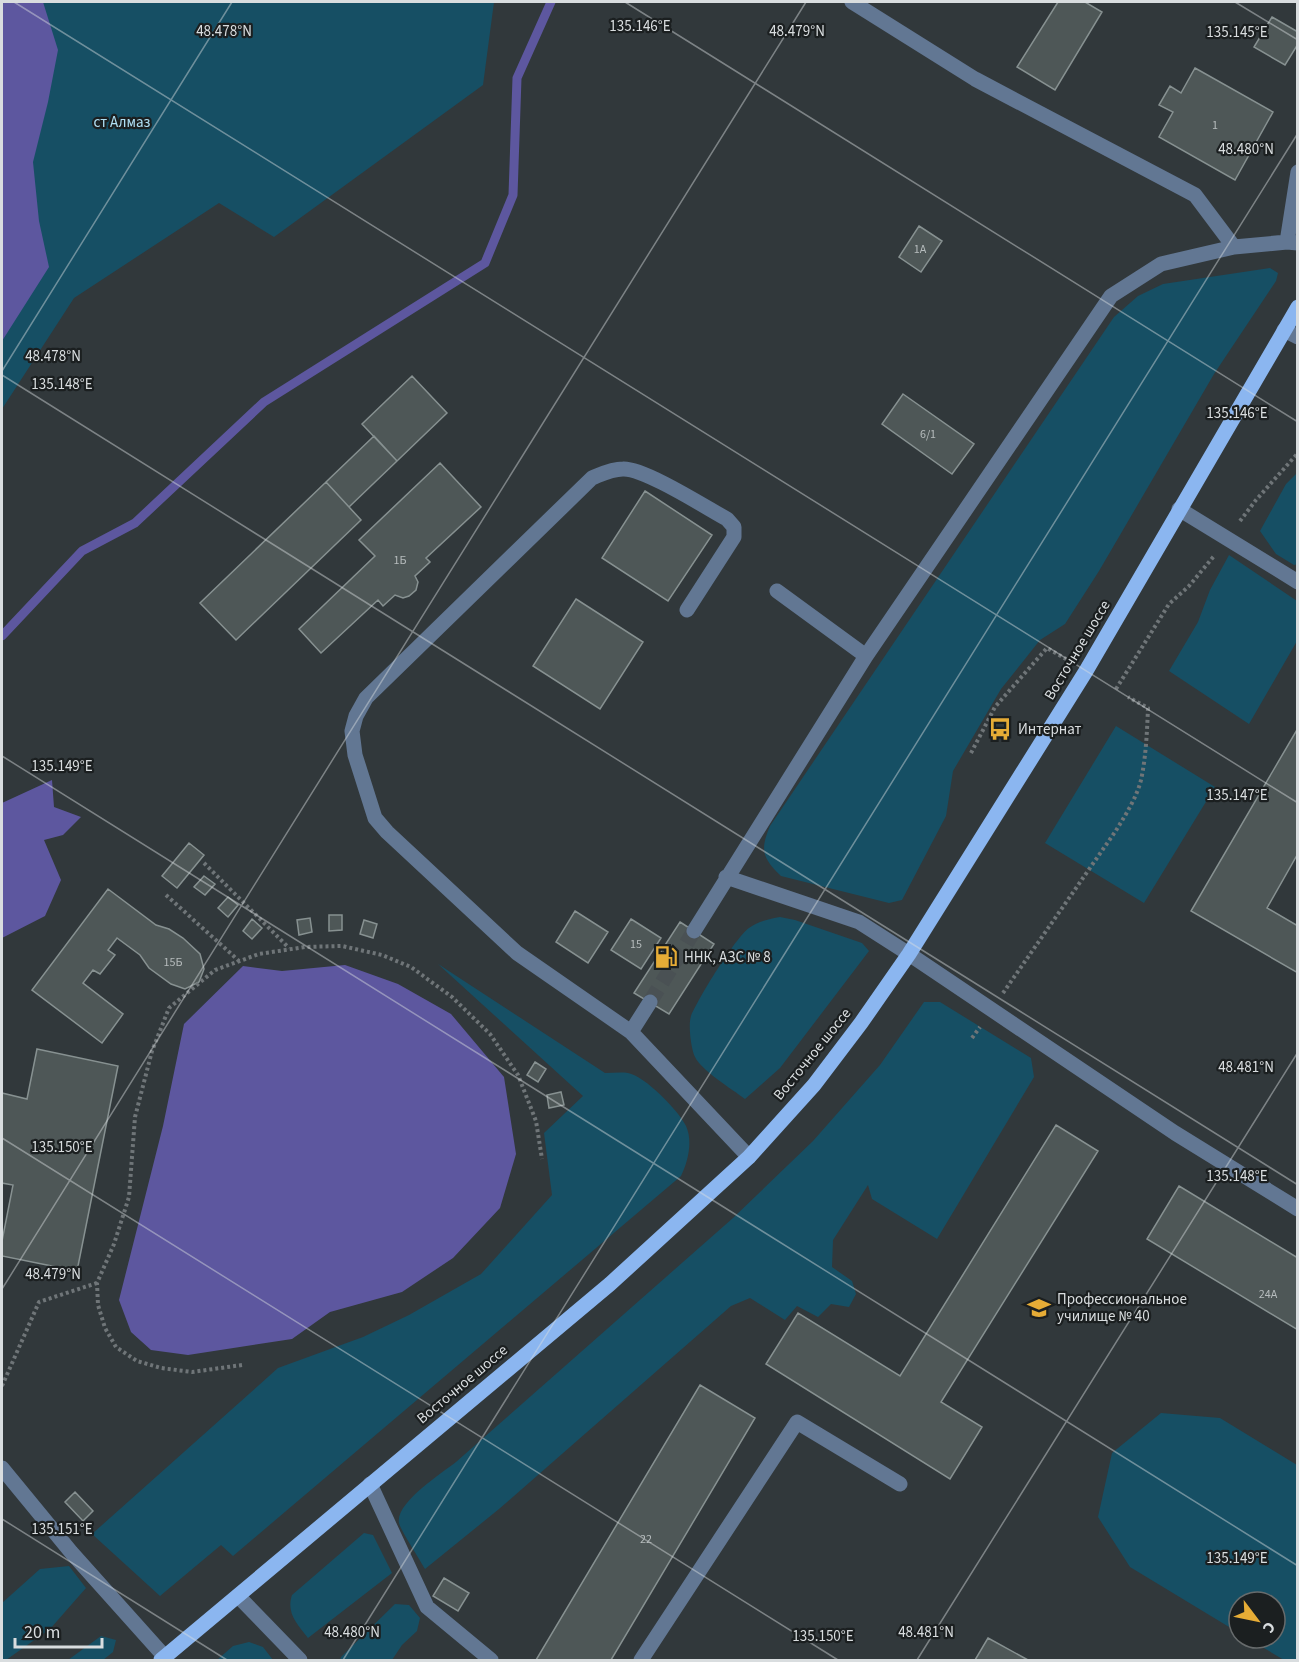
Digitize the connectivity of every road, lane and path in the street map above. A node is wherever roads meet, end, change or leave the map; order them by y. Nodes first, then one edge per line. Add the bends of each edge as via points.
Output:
1 (852, 2) edge
2 (1298, 172) edge
3 (1292, 243) edge
4 (1234, 247) junction
5 (1298, 307) edge
6 (1291, 334) edge
7 (1298, 453) edge
8 (1179, 509) junction
9 (1228, 539) junction
10 (1298, 582) edge
11 (777, 591) dead end
12 (687, 610) dead end
13 (866, 656) junction
14 (1070, 661) dead end
15 (1116, 689) dead end
16 (1128, 697) dead end
17 (970, 753) dead end
18 (204, 863) dead end
19 (726, 877) junction
20 (166, 895) dead end
21 (694, 931) tunnel mouth
22 (289, 949) junction
23 (909, 954) junction
24 (239, 961) junction
25 (650, 1002) tunnel mouth
26 (992, 1010) junction
27 (631, 1032) junction
28 (972, 1038) dead end
29 (749, 1157) junction
30 (542, 1159) dead end
31 (1298, 1209) edge
32 (97, 1283) junction
33 (242, 1365) dead end
34 (2, 1386) edge
35 (2, 1468) edge
36 (370, 1484) junction
37 (900, 1484) dead end
38 (238, 1596) junction
39 (163, 1659) edge
40 (300, 1660) edge
41 (491, 1660) edge
42 (641, 1660) edge

1 - 4 street via 975,79 1194,195
2 - 3 street
3 - 4 street
4 - 13 street via 1161,264 1111,296
5 - 6 main road, Восточное шоссе
6 - 8 main road, Восточное шоссе
7 - 9 path
8 - 9 street
8 - 23 main road, Восточное шоссе via 1086,671
9 - 10 street
9 - 15 path via 1169,604
11 - 13 street
12 - 27 street via 734,537 734,527 727,519 643,473 625,468 608,471 592,478 366,698 352,731 355,755 375,818 387,832 517,953
13 - 19 street
14 - 17 path via 1047,648 995,707
16 - 26 path via 1148,708 1140,782 1130,807
18 - 22 path
19 - 21 street
19 - 23 street via 859,922
20 - 24 path
22 - 24 path
22 - 30 path via 342,946 382,956 411,967 452,997 490,1034 518,1075 536,1121
23 - 26 street
23 - 29 main road, Восточное шоссе via 814,1085
24 - 32 path via 215,970 169,1008 152,1051 135,1117 129,1197
25 - 27 street
26 - 28 path
26 - 31 street via 1175,1133
27 - 29 street
29 - 36 main road, Восточное шоссе via 610,1284
32 - 33 path via 105,1328 116,1347 137,1361 192,1372
32 - 34 path via 39,1302
35 - 39 street
36 - 38 main road, Восточное шоссе
36 - 41 street via 428,1607
37 - 42 street via 797,1422
38 - 39 main road, Восточное шоссе
38 - 40 street

